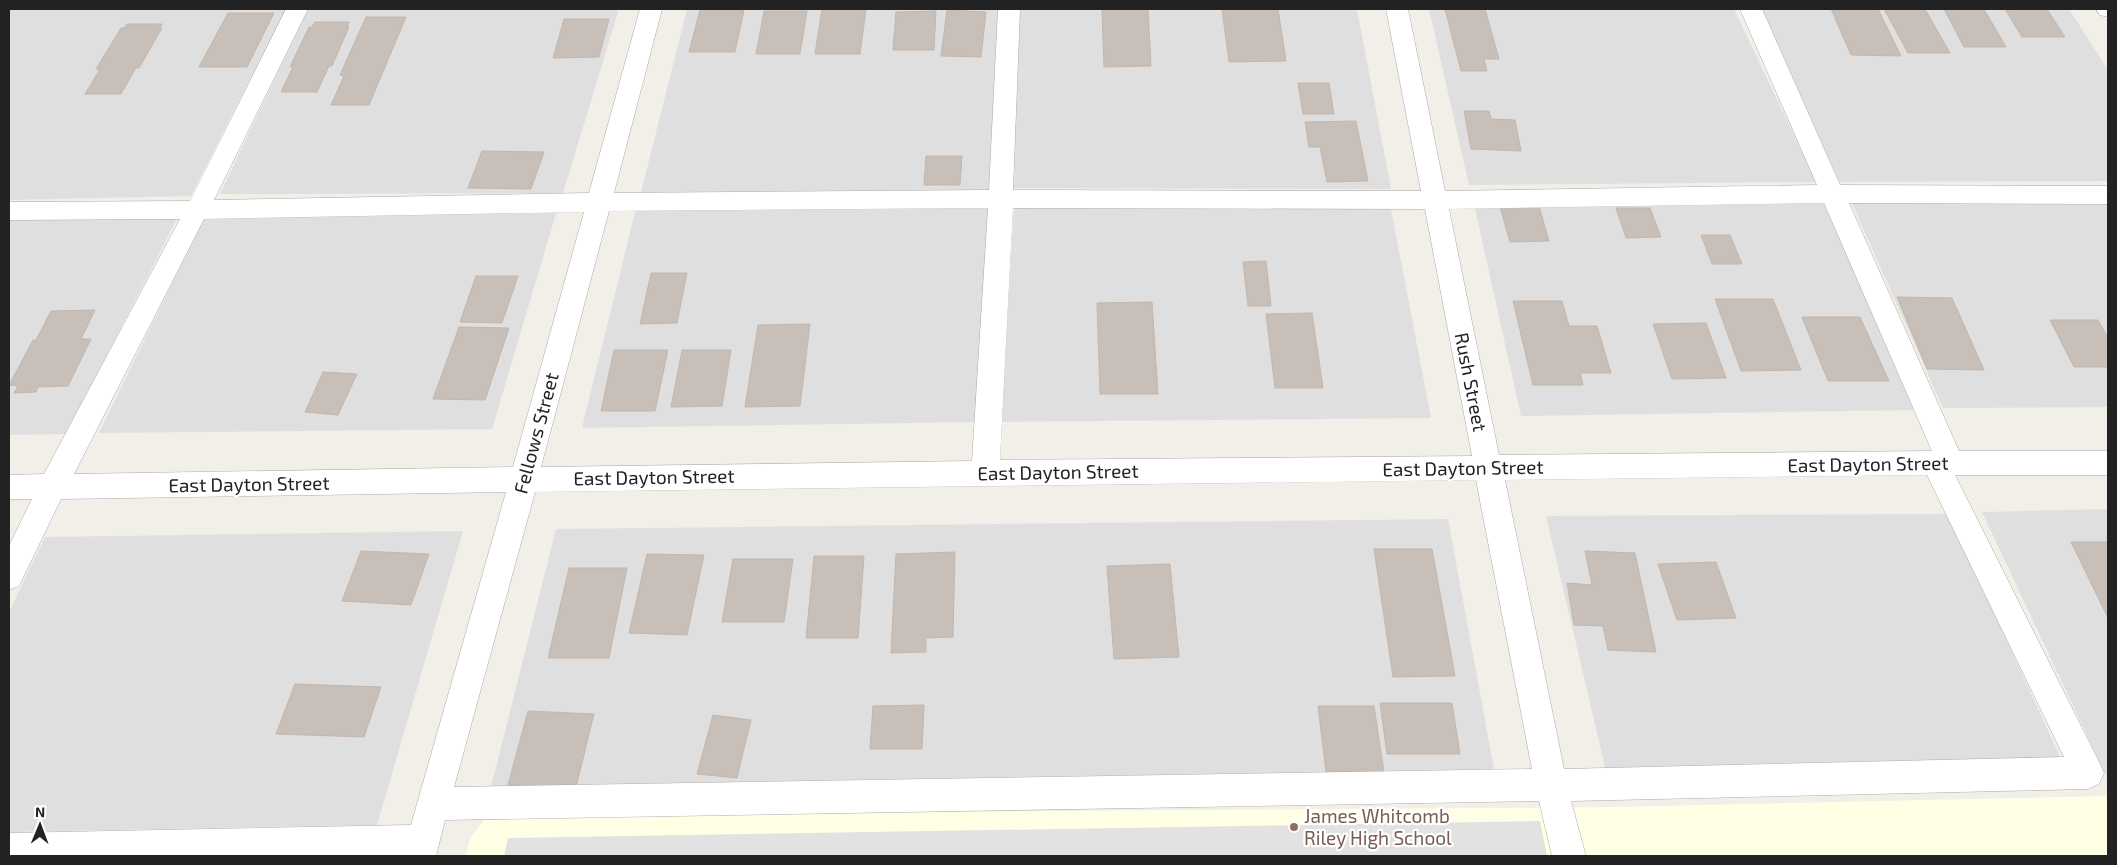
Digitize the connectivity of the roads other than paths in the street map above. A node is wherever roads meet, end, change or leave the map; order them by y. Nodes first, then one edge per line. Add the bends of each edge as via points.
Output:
1 (297, 9) edge
2 (651, 9) edge
3 (1009, 9) edge
4 (1397, 9) edge
5 (1751, 9) edge
6 (1833, 194) junction
7 (2108, 195) edge
8 (1001, 199) junction
9 (1436, 200) junction
10 (598, 202) junction
11 (197, 210) junction
12 (9, 211) edge
13 (1943, 463) junction
14 (2108, 463) edge
15 (1488, 468) junction
16 (985, 473) junction
17 (524, 479) junction
18 (9, 487) edge
19 (52, 487) junction
20 (9, 576) edge
21 (1551, 785) junction
22 (434, 804) junction
23 (421, 849) edge
24 (9, 850) edge
25 (1569, 856) edge

1 - 11 street
2 - 10 street, Fellows Street
3 - 8 street
4 - 9 street, Rush Street
5 - 6 street
6 - 7 street
6 - 9 street
6 - 13 street
8 - 9 street
8 - 10 street
8 - 16 street
9 - 15 street, Rush Street
10 - 11 street
10 - 17 street, Fellows Street
11 - 12 street
11 - 19 street
13 - 14 street, East Dayton Street
13 - 15 street, East Dayton Street
13 - 21 street via 2088,773
15 - 16 street, East Dayton Street
15 - 21 street, Rush Street
16 - 17 street, East Dayton Street
17 - 19 street, East Dayton Street
17 - 22 street, Fellows Street
18 - 19 street, East Dayton Street
19 - 20 street
21 - 22 street
21 - 25 street, Rush Street
22 - 23 street, Fellows Street
23 - 24 street

